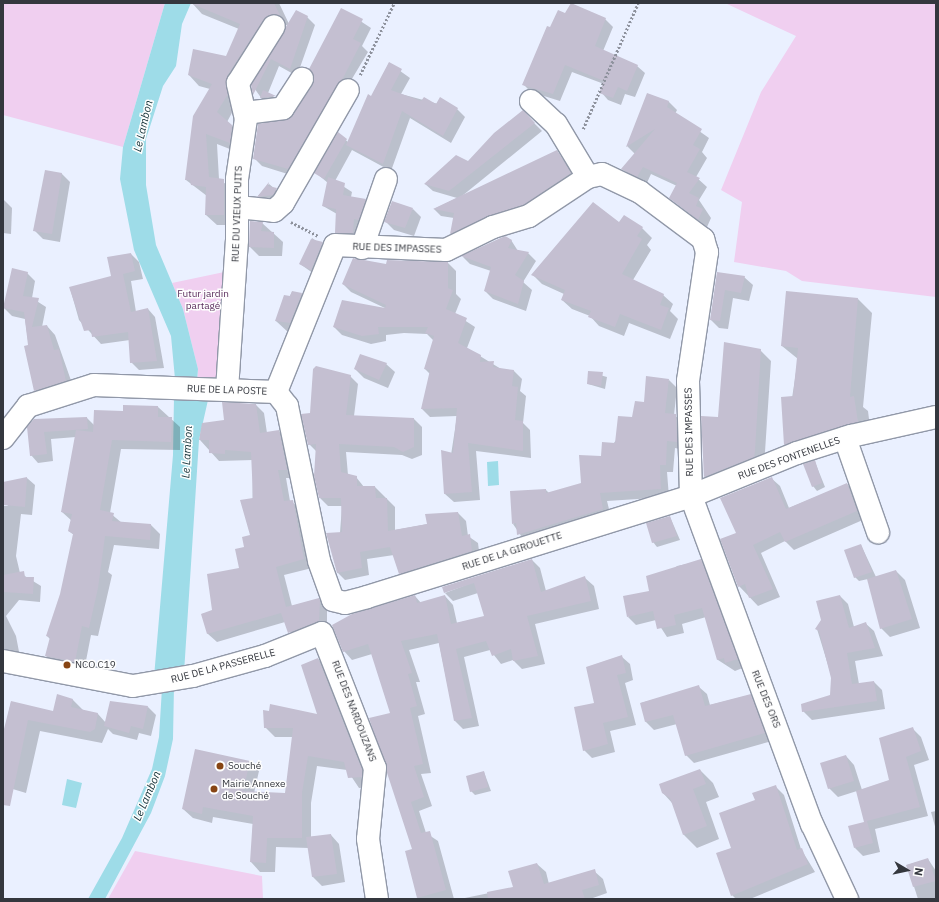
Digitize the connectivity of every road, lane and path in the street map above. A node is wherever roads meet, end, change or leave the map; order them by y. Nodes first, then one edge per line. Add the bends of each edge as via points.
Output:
1 (394, 3) edge
2 (638, 3) edge
3 (274, 26) dead end
4 (302, 79) dead end
5 (348, 90) joint
6 (531, 101) dead end
7 (245, 113) junction
8 (572, 153) junction
9 (588, 177) junction
10 (386, 179) dead end
11 (238, 207) junction
12 (274, 211) junction
13 (335, 245) junction
14 (362, 248) junction
15 (217, 390) junction
16 (276, 392) junction
17 (936, 417) edge
18 (3, 438) edge
19 (845, 438) junction
20 (691, 496) junction
21 (878, 532) dead end
22 (333, 600) junction
23 (322, 633) junction
24 (3, 661) edge
25 (376, 899) edge
26 (847, 899) edge

1 - 5 path via 355,85
2 - 8 path
3 - 7 street, RUE DU VIEUX PUITS via 238,83
4 - 7 street via 283,108
5 - 12 street via 301,175
6 - 8 street via 556,124
7 - 11 street, RUE DU VIEUX PUITS via 237,179
8 - 9 street
9 - 14 street, RUE DES IMPASSES via 529,216 493,227 446,250
9 - 20 street, RUE DES IMPASSES via 602,174 640,192 703,239 707,252 688,381
10 - 14 street
11 - 12 street
11 - 15 street, RUE DU VIEUX PUITS
12 - 13 path
13 - 14 street, RUE DES IMPASSES
13 - 16 street
15 - 16 street, RUE DE LA POSTE
15 - 18 street, RUE DE LA POSTE via 170,386 94,385 73,389 28,406
16 - 22 street, RUE DE LA POSTE via 287,406 319,561
17 - 19 street, RUE DES FONTENELLES
19 - 20 street, RUE DES FONTENELLES via 797,453
19 - 21 street
20 - 22 street, RUE DE LA GIROUETTE via 367,597 345,603
20 - 26 street, RUE DES ORS via 743,643 794,769 812,824
22 - 23 street
23 - 24 street, RUE DE LA PASSERELLE via 265,656 189,677 151,684 106,683
23 - 25 street, RUE DES NARDOUZANS via 375,768 368,839

